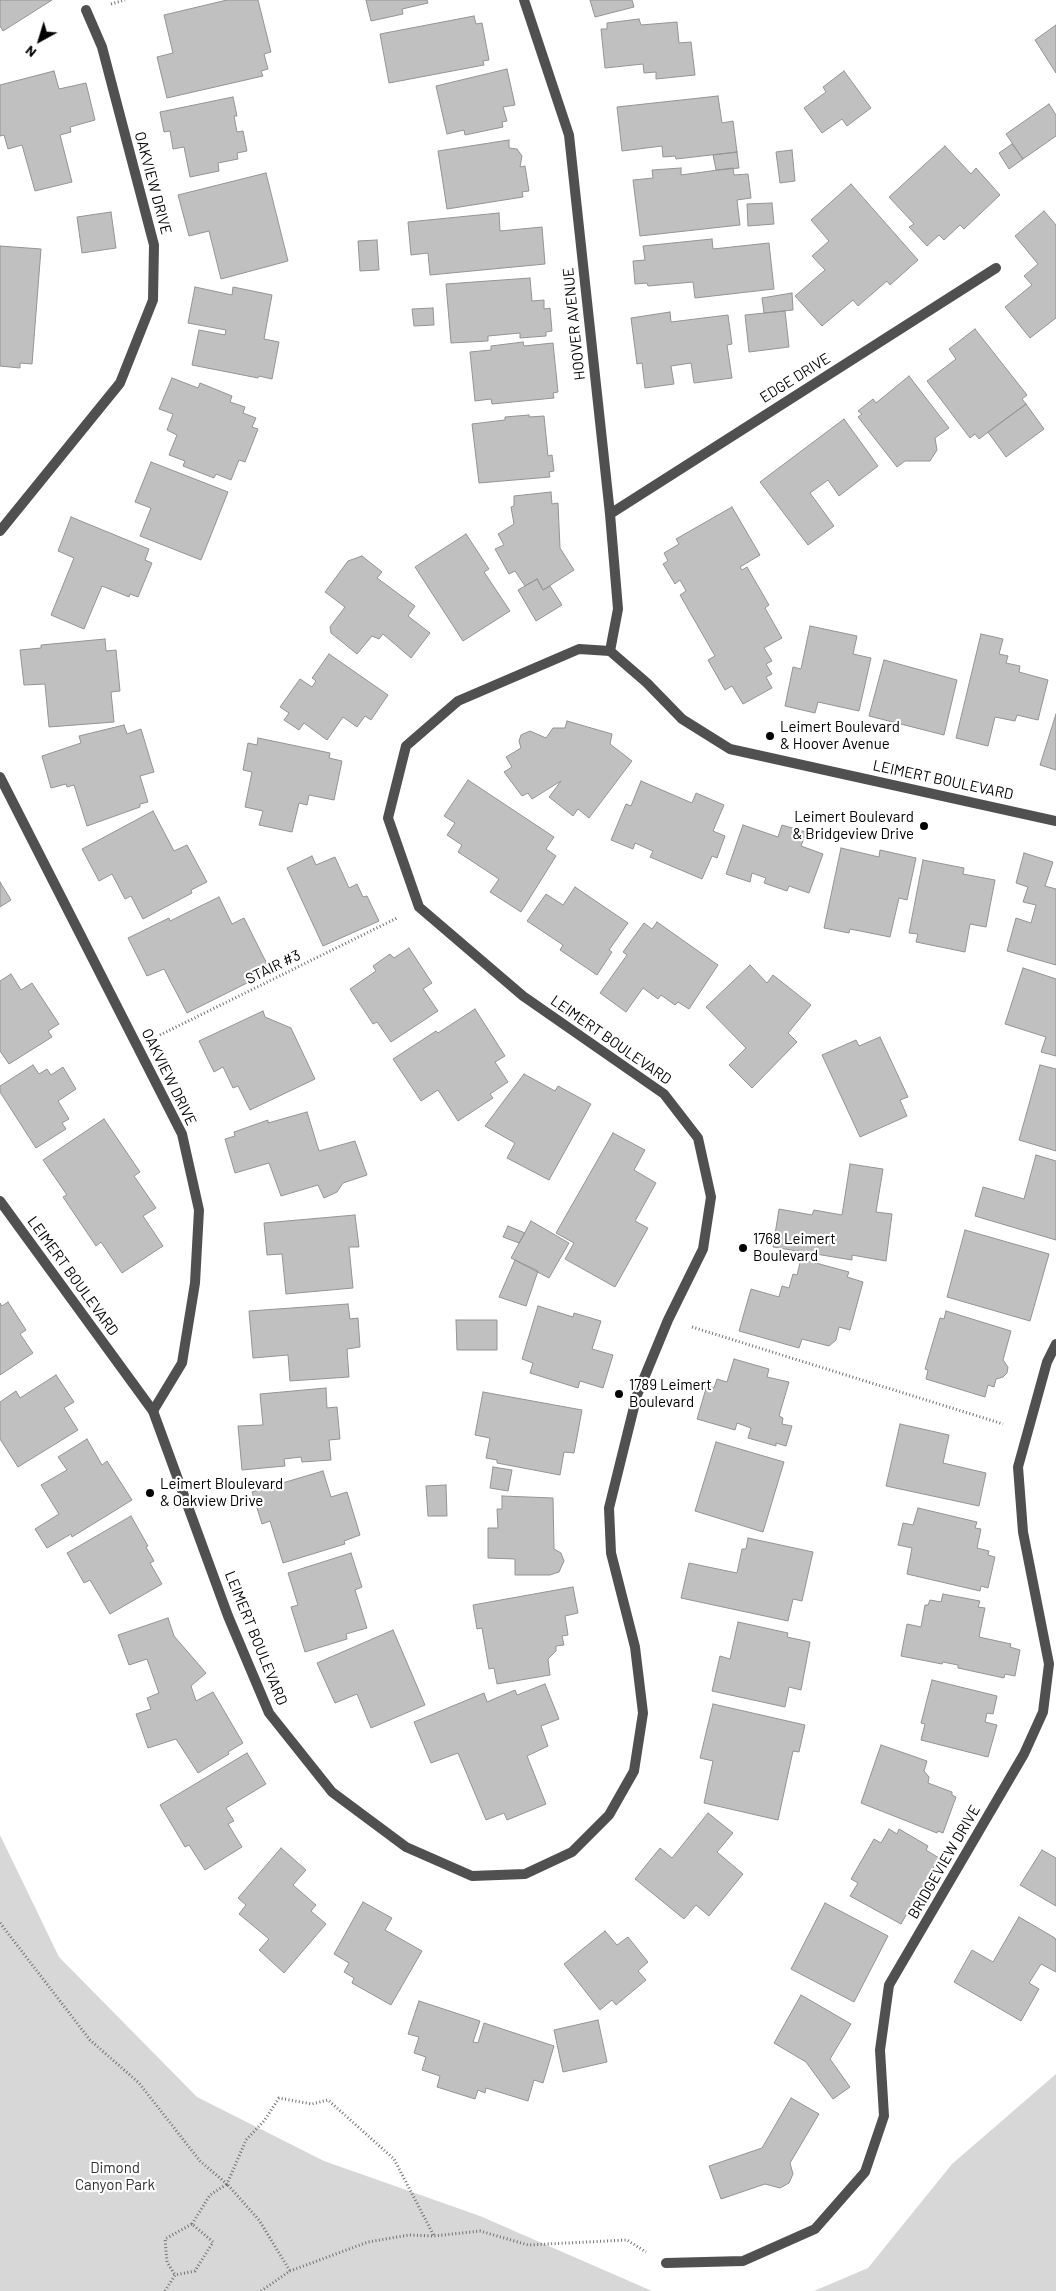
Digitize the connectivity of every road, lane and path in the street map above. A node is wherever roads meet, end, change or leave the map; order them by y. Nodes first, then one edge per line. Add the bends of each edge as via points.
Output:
1 (524, 0) edge
2 (86, 10) dead end
3 (996, 268) dead end
4 (610, 514) junction
5 (0, 531) edge
6 (610, 651) junction
7 (0, 776) edge
8 (1056, 820) edge
9 (419, 907) junction
10 (137, 1047) junction
11 (0, 1201) edge
12 (668, 1320) junction
13 (1056, 1344) edge
14 (153, 1411) junction
15 (1028, 1432) junction
16 (0, 1923) edge
17 (227, 2184) junction
18 (192, 2224) junction
19 (434, 2236) junction
20 (666, 2263) joint
21 (290, 2271) junction
22 (175, 2274) junction
23 (165, 2291) edge
24 (261, 2291) edge

1 - 4 street, HOOVER AVENUE via 569,135
2 - 5 street, OAKVIEW DRIVE via 102,47 154,244 154,300 120,383
3 - 4 street, EDGE DRIVE
4 - 6 street, HOOVER AVENUE via 618,609
6 - 8 street, LEIMERT BOULEVARD via 682,719 730,749
6 - 9 street via 579,649 458,700 406,746 388,818
7 - 10 street, OAKVIEW DRIVE
9 - 10 path, STAIR #3
9 - 12 street, LEIMERT BOULEVARD via 523,996 664,1094 698,1138 711,1197 703,1249
10 - 14 street, OAKVIEW DRIVE via 182,1134 199,1210 195,1284 182,1363
11 - 14 street, LEIMERT BOULEVARD
12 - 14 street, LEIMERT BOULEVARD via 637,1395 609,1508 611,1552 635,1647 643,1713 634,1771 609,1815 572,1852 525,1874 472,1876 406,1847 332,1792 269,1713 228,1616
12 - 15 path
13 - 15 street, BRIDGEVIEW DRIVE via 1047,1362
15 - 20 street, BRIDGEVIEW DRIVE via 1018,1467 1023,1532 1050,1664 1043,1712 1024,1754 889,1985 880,2050 884,2116 865,2172 815,2229 743,2261
16 - 17 path via 90,2040 139,2083 200,2161
17 - 18 path via 210,2194
17 - 19 path via 246,2140 279,2098 312,2104 328,2100 394,2159
17 - 21 path via 259,2220
18 - 22 path via 165,2239 168,2262
18 - 22 path via 213,2242 195,2271
19 - 20 path via 480,2231 528,2245 627,2240
19 - 21 path via 408,2235 368,2242
21 - 24 path
22 - 23 path

